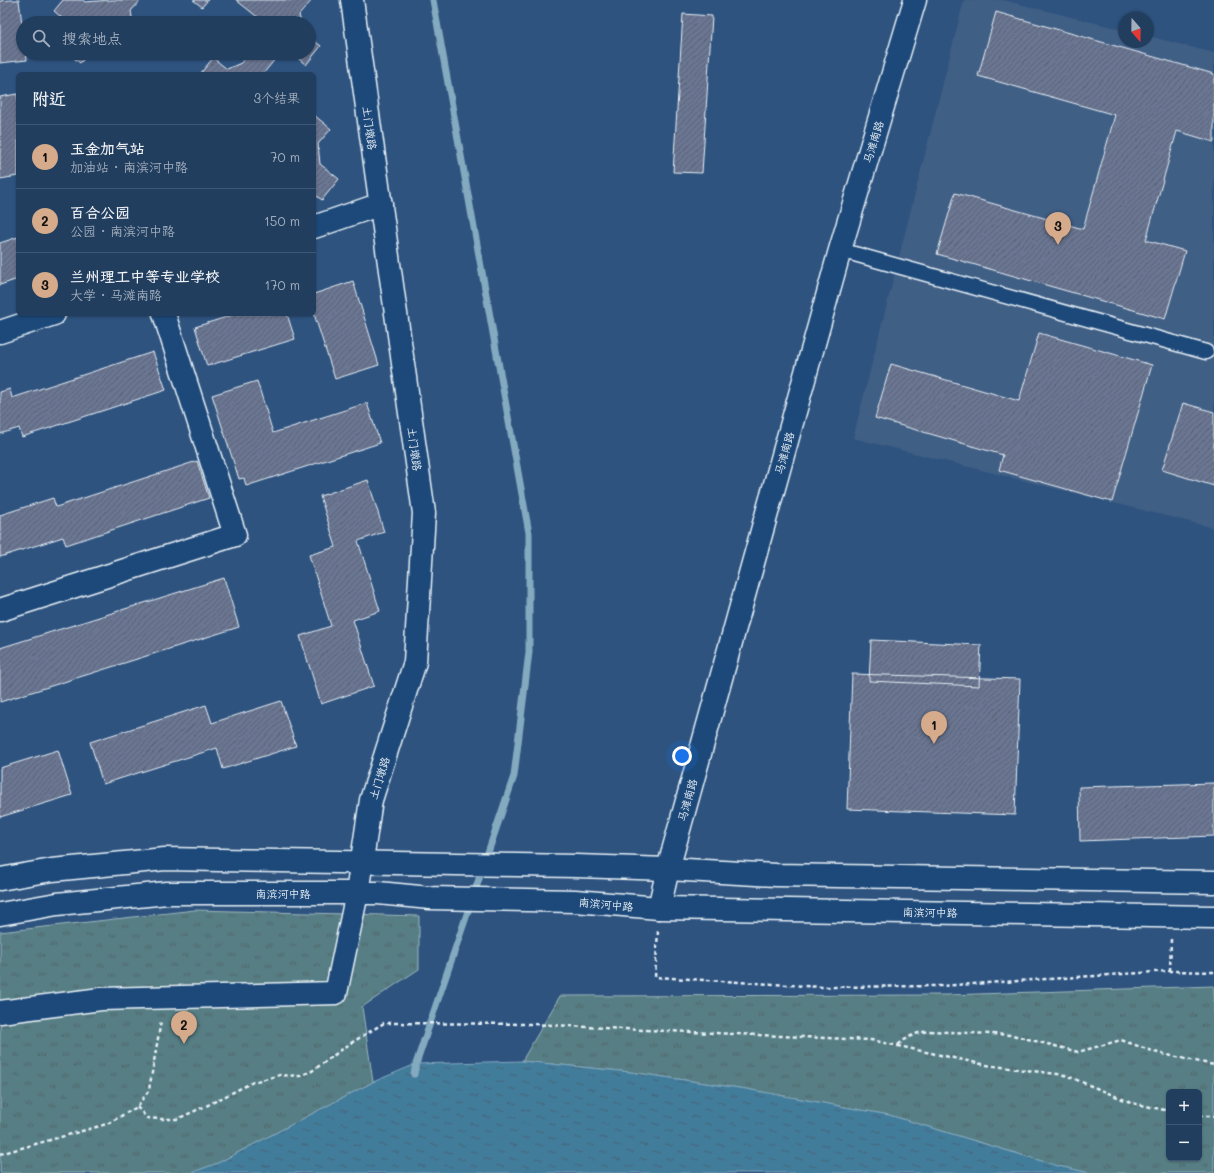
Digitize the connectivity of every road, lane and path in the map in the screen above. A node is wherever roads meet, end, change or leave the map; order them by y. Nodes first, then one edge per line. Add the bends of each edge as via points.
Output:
1 (352, 0) edge
2 (915, 0) edge
3 (381, 204) junction
4 (316, 226) edge
5 (840, 250) junction
6 (48, 316) edge
7 (165, 316) edge
8 (0, 332) edge
9 (1206, 352) dead end
10 (0, 610) edge
11 (362, 862) junction
12 (668, 869) junction
13 (0, 879) edge
14 (1214, 882) edge
15 (357, 893) junction
16 (659, 908) junction
17 (0, 914) edge
18 (1172, 916) junction
19 (1214, 917) edge
20 (1170, 971) junction
21 (1214, 972) edge
22 (165, 997) junction
23 (0, 1012) edge
24 (898, 1046) junction
25 (1214, 1065) edge
26 (137, 1107) junction
27 (1166, 1110) edge
28 (1202, 1116) edge
29 (1214, 1116) edge
30 (0, 1154) edge

1 - 3 main road, 土门墩路
2 - 5 main road, 马滩南路
3 - 4 main road
3 - 11 main road, 土门墩路 via 424,513 415,662 371,800
5 - 9 lane
5 - 12 main road, 马滩南路
6 - 8 main road
7 - 10 main road via 235,535
11 - 12 main road
11 - 13 main road via 165,859 52,870
11 - 15 main road, 土门墩路
12 - 14 main road via 776,876
12 - 16 main road, 马滩南路
15 - 16 main road, 南滨河中路 via 430,898 575,901
15 - 17 main road, 南滨河中路 via 167,893 57,904
15 - 22 main road, 土门墩路 via 336,993
16 - 18 main road, 南滨河中路
16 - 20 path via 655,977 822,987 933,986
18 - 19 main road, 南滨河中路
18 - 20 path
20 - 21 path
22 - 23 main road via 101,999
22 - 26 path via 149,1090
24 - 25 path via 917,1032 929,1030 1012,1035 1078,1052 1120,1040 1158,1053
24 - 26 path via 871,1040 533,1024 384,1023 312,1071 300,1076 280,1075 253,1082 177,1118 147,1118
24 - 27 path via 986,1065 1065,1075 1132,1103
26 - 30 path via 107,1124
28 - 29 path

